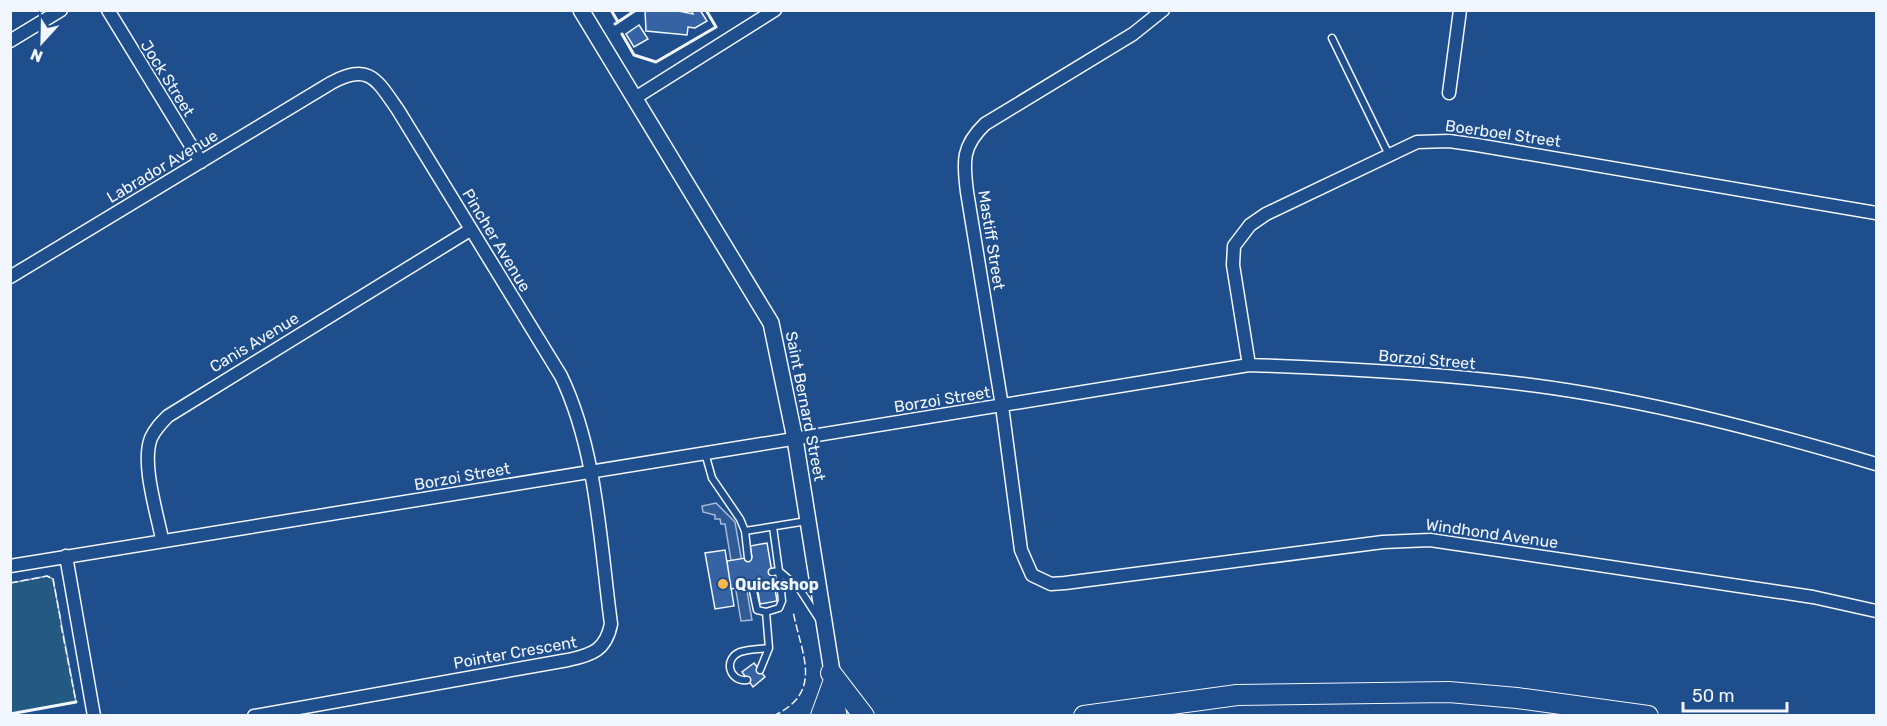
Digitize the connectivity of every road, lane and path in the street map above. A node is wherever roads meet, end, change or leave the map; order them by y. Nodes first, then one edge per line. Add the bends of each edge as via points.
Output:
1 (61, 10) edge
2 (108, 10) edge
3 (581, 10) edge
4 (775, 10) edge
5 (1163, 10) edge
6 (1460, 10) edge
7 (1332, 38) dead end
8 (10, 41) edge
9 (331, 83) joint
10 (1449, 93) dead end
11 (635, 98) junction
12 (1389, 155) junction
13 (201, 162) junction
14 (1876, 213) edge
15 (470, 230) junction
16 (10, 277) edge
17 (1249, 365) junction
18 (1002, 406) junction
19 (795, 439) junction
20 (705, 453) junction
21 (1876, 464) edge
22 (589, 471) junction
23 (807, 521) junction
24 (773, 527) junction
25 (745, 531) junction
26 (162, 539) junction
27 (66, 556) junction
28 (748, 558) dead end
29 (10, 566) edge
30 (776, 572) junction
31 (1032, 574) joint
32 (752, 586) dead end
33 (1876, 611) edge
34 (766, 612) junction
35 (824, 626) junction
36 (769, 648) junction
37 (760, 670) dead end
38 (832, 678) junction
39 (747, 680) dead end
40 (1322, 695) junction
41 (94, 716) edge
42 (254, 716) edge
43 (821, 716) edge
44 (839, 716) edge
45 (864, 716) edge
46 (1084, 716) edge
47 (1186, 716) edge
48 (1648, 716) edge

1 - 8 street
2 - 13 street, Jock Street
3 - 11 street, Saint Bernard Street
4 - 11 street
5 - 18 street, Mastiff Street via 1133,34 985,124 969,142 964,168 967,192
6 - 10 street
7 - 12 lane
9 - 13 street, Labrador Avenue
9 - 15 street, Pincher Avenue via 361,72 382,86
11 - 19 street, Saint Bernard Street via 771,323
12 - 14 street, Boerboel Street via 1417,142 1449,141
12 - 17 street, Boerboel Street via 1266,214 1241,234 1234,246 1233,265
13 - 16 street, Labrador Avenue
15 - 22 street, Pincher Avenue via 561,376 572,399
15 - 26 street, Canis Avenue via 168,416 156,428 148,449 148,463
17 - 18 street, Borzoi Street
17 - 21 street, Borzoi Street via 1364,369 1531,385 1621,400
18 - 19 street, Borzoi Street
18 - 31 street, Mastiff Street via 1021,550
19 - 20 street, Borzoi Street
19 - 23 street, Saint Bernard Street
20 - 22 street, Borzoi Street
20 - 25 lane via 712,478
22 - 26 street, Borzoi Street via 313,518
22 - 42 street, Pointer Crescent via 611,624 599,651 568,660
23 - 24 lane
23 - 35 street, Saint Bernard Street
24 - 25 lane
24 - 30 lane
25 - 28 lane
26 - 27 street, Borzoi Street
27 - 29 street, Borzoi Street
27 - 41 street
30 - 34 lane via 781,604
30 - 35 lane via 799,588
31 - 33 street, Windhond Avenue via 1051,584 1065,583 1383,542 1430,540 1813,597
32 - 34 lane via 756,607
34 - 36 lane
35 - 38 street, Saint Bernard Street
36 - 37 lane
36 - 39 lane via 739,652 731,661 733,676
38 - 43 main road
38 - 44 street, Saint Bernard Street
38 - 45 main road
40 - 46 main road via 1237,695
40 - 47 main road
40 - 48 main road via 1449,692

